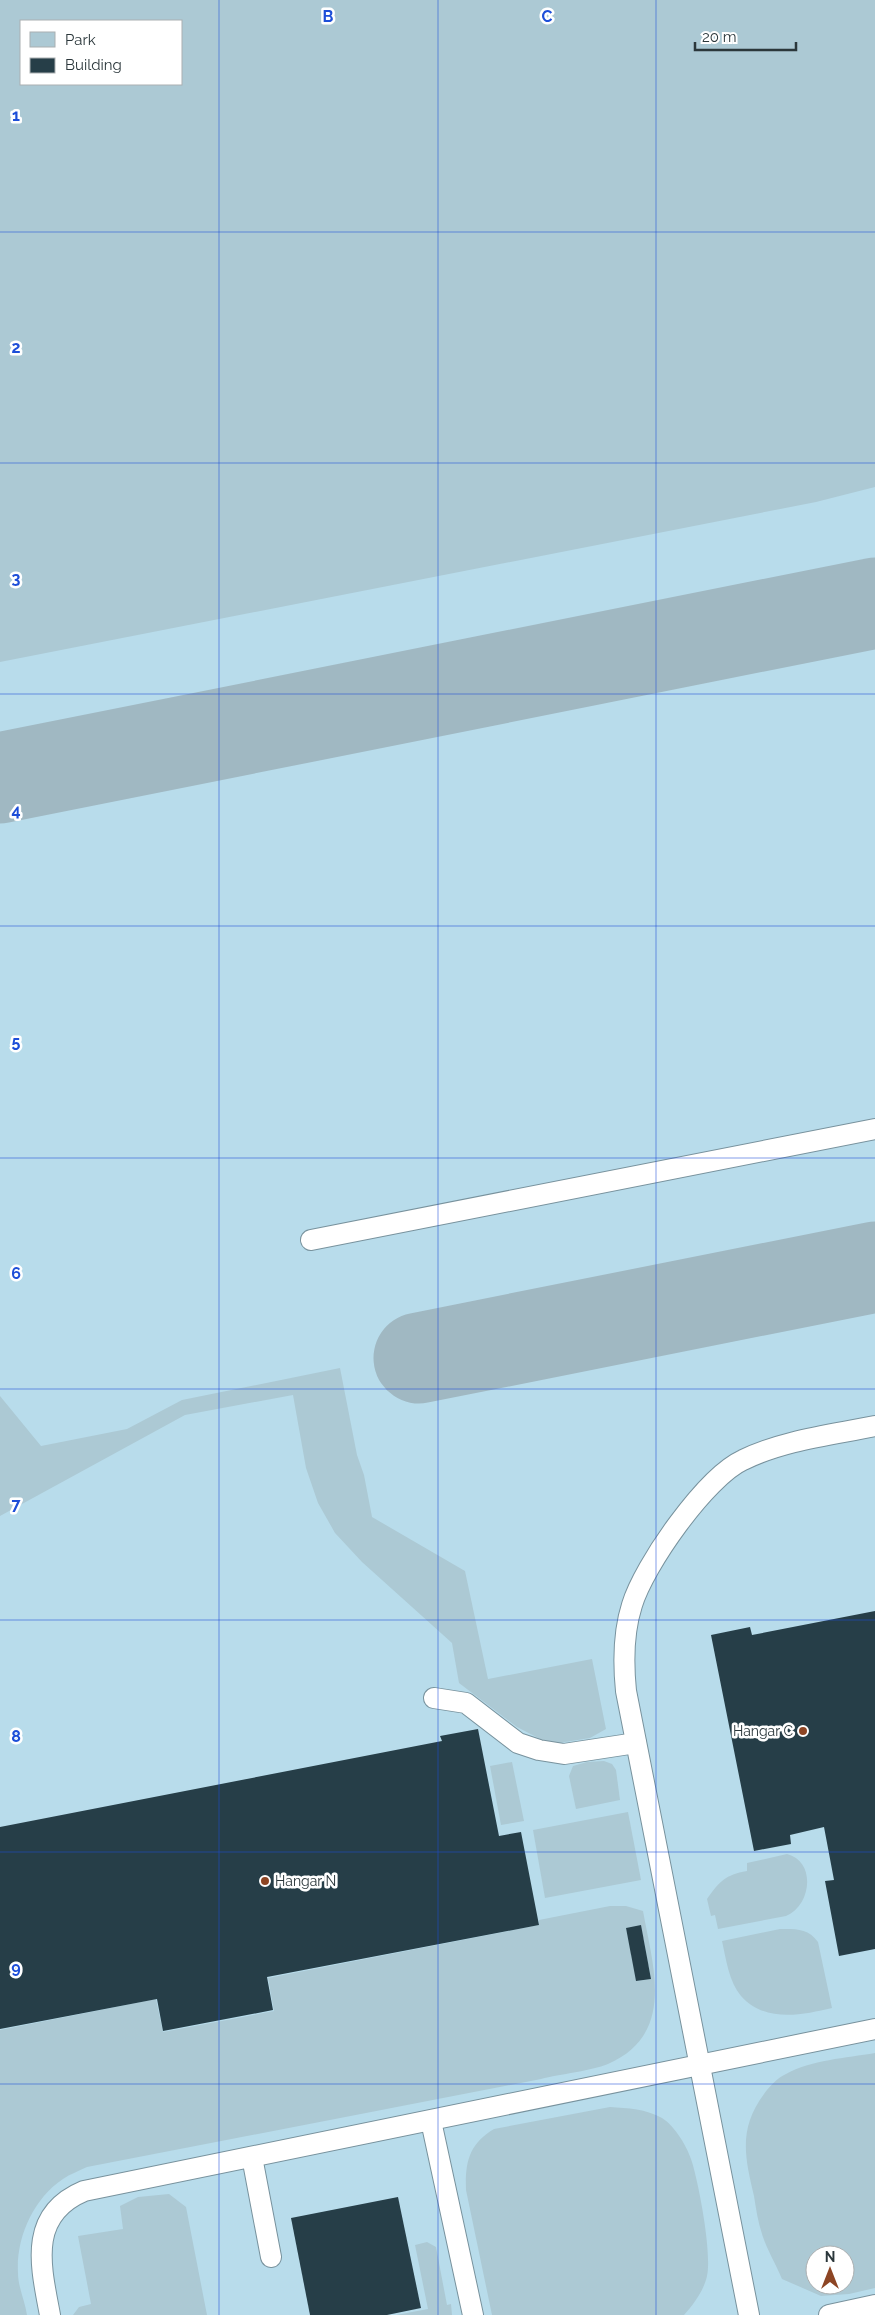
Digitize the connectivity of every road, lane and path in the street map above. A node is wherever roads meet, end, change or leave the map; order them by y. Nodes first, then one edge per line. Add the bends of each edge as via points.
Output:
1 (875, 1129) edge
2 (311, 1240) dead end
3 (875, 1426) edge
4 (434, 1698) dead end
5 (636, 1743) junction
6 (875, 2029) edge
7 (700, 2064) junction
8 (431, 2121) junction
9 (252, 2157) junction
10 (271, 2257) dead end
11 (875, 2305) edge
12 (50, 2315) edge
13 (473, 2315) edge
14 (748, 2315) edge
15 (828, 2315) edge

1 - 2 lane
3 - 5 lane via 768,1449 741,1460 701,1494 652,1563 632,1604 622,1659
4 - 5 lane via 466,1703 518,1743 539,1750 564,1754
5 - 7 lane
6 - 7 lane
7 - 8 lane
7 - 14 lane
8 - 9 lane
8 - 13 lane
9 - 10 lane
9 - 12 lane via 70,2197 59,2207 44,2232 41,2263
11 - 15 lane

